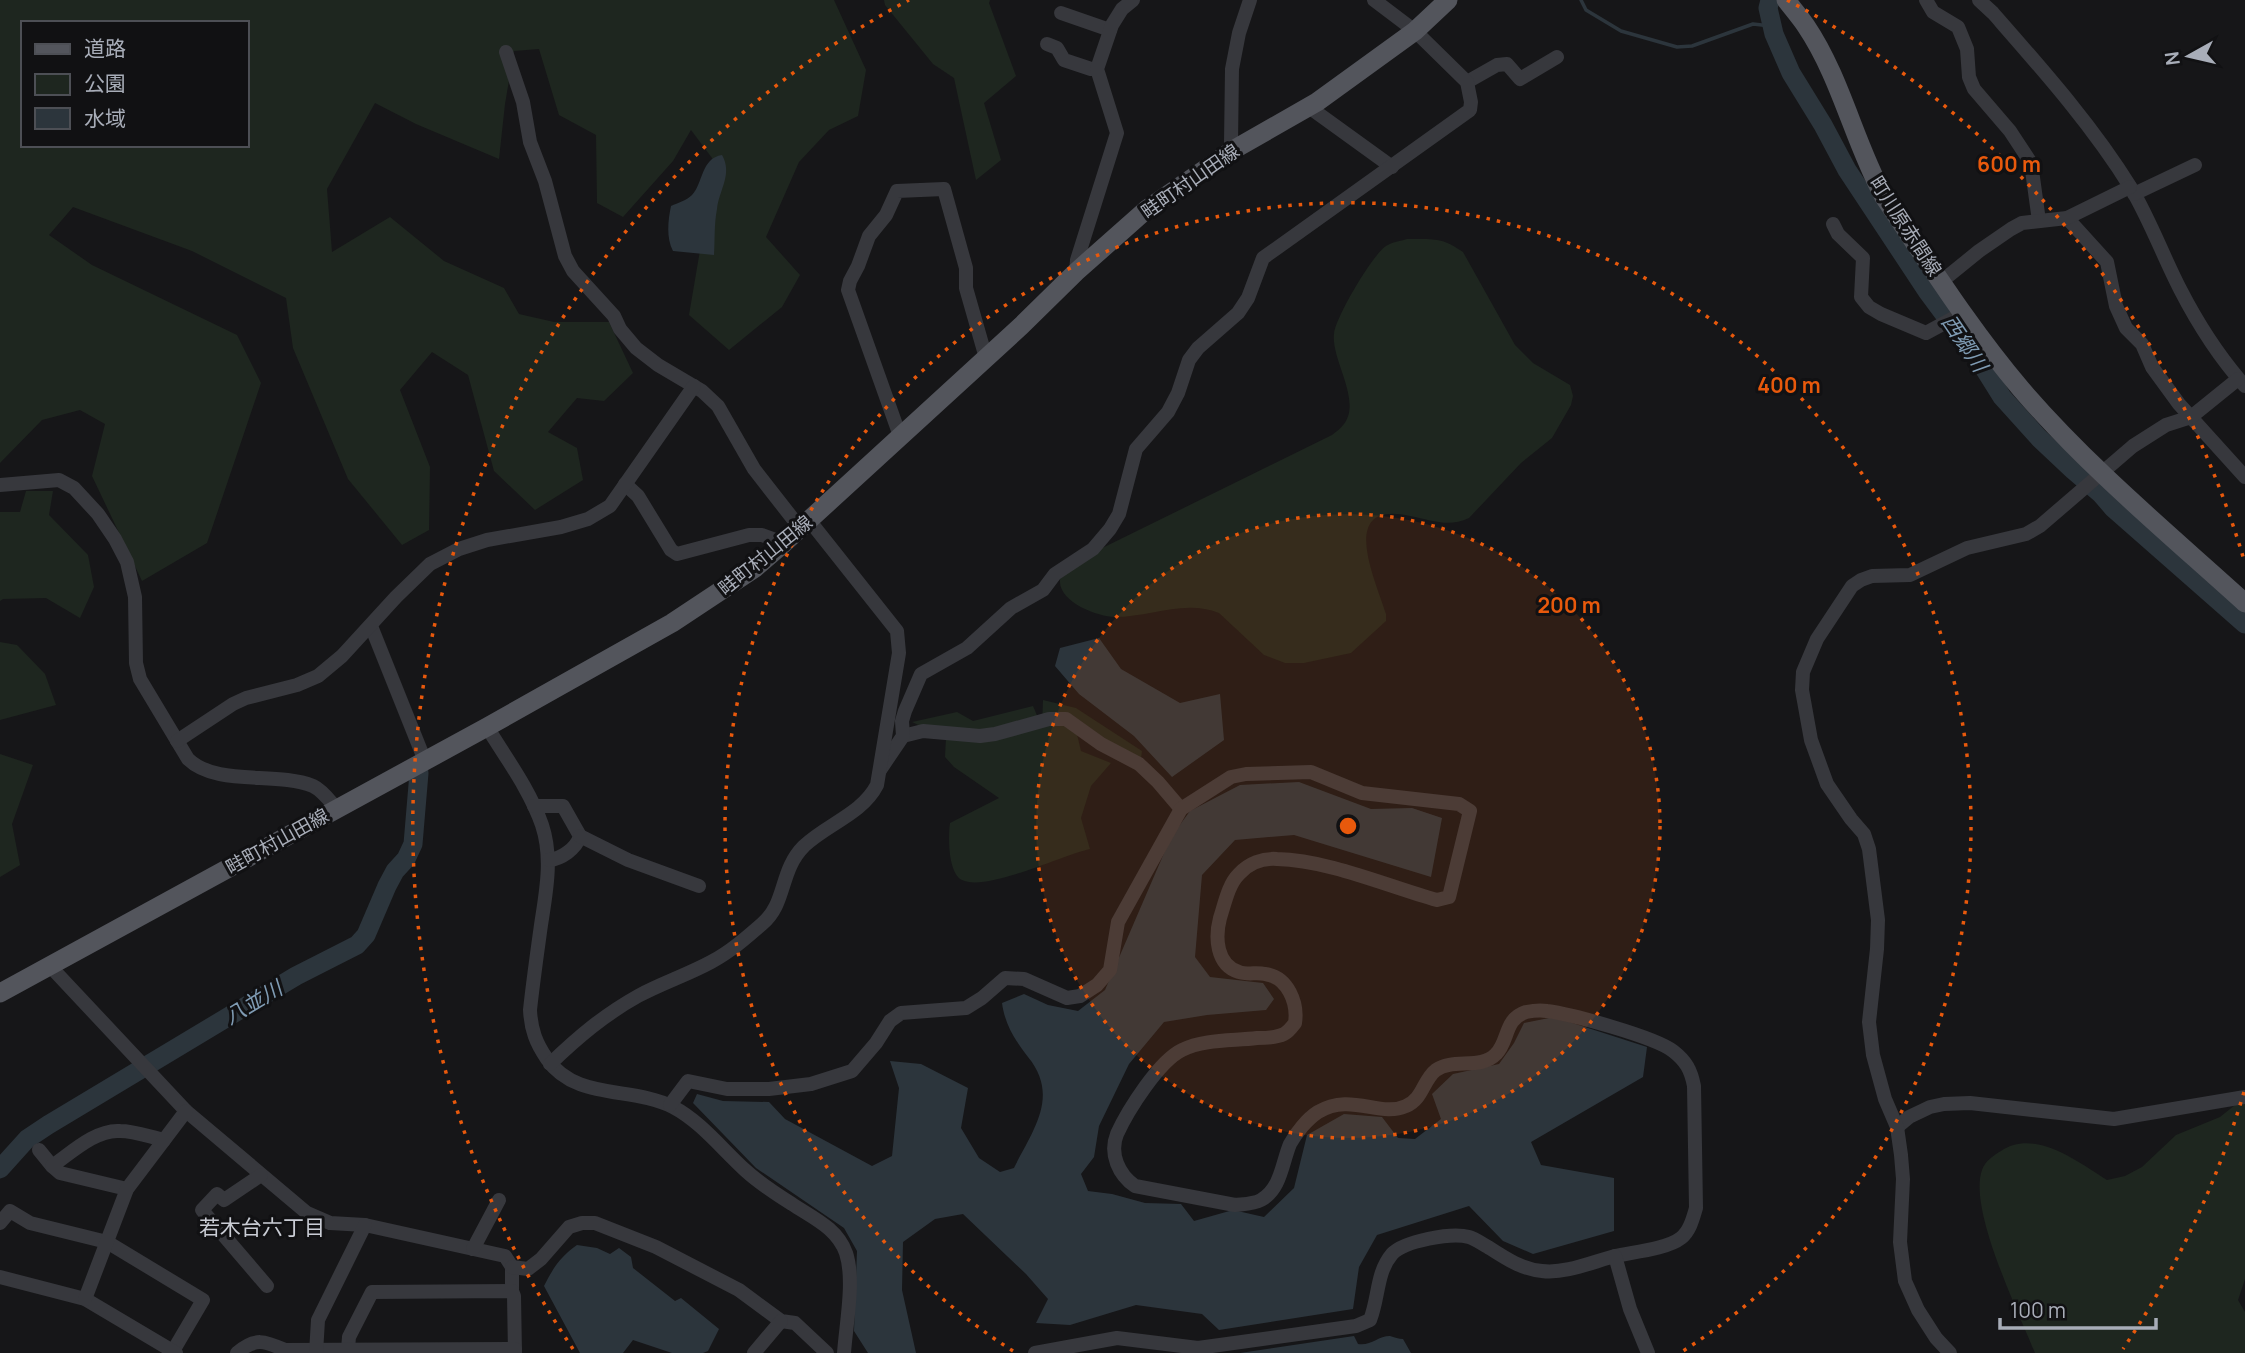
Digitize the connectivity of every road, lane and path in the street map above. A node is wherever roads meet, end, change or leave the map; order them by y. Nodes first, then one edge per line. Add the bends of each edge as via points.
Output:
1 (1133, 0) edge
2 (1251, 0) edge
3 (1374, 0) edge
4 (1448, 0) edge
5 (1786, 0) edge
6 (1926, 0) edge
7 (1979, 0) edge
8 (1061, 13) dead end
9 (1110, 30) junction
10 (1415, 31) junction
11 (1048, 44) dead end
12 (506, 52) dead end
13 (1557, 57) dead end
14 (1097, 69) junction
15 (1467, 82) junction
16 (1309, 107) junction
17 (1233, 150) junction
18 (2195, 165) dead end
19 (1392, 167) junction
20 (2132, 190) junction
21 (2067, 218) junction
22 (2039, 221) junction
23 (1833, 224) dead end
24 (1076, 272) junction
25 (1942, 281) junction
26 (1963, 313) junction
27 (985, 358) junction
28 (2242, 382) edge
29 (694, 386) junction
30 (2191, 417) junction
31 (900, 436) junction
32 (2097, 476) junction
33 (2245, 477) edge
34 (625, 484) junction
35 (0, 485) edge
36 (805, 524) junction
37 (784, 543) junction
38 (2245, 603) edge
39 (371, 626) junction
40 (487, 727) junction
41 (903, 736) junction
42 (177, 741) junction
43 (425, 761) junction
44 (880, 770) junction
45 (534, 806) junction
46 (337, 808) junction
47 (1181, 809) junction
48 (580, 836) junction
49 (549, 860) junction
50 (699, 886) dead end
51 (49, 965) junction
52 (0, 993) edge
53 (550, 1064) junction
54 (2245, 1097) edge
55 (670, 1105) junction
56 (186, 1111) junction
57 (1897, 1127) junction
58 (164, 1140) junction
59 (39, 1150) dead end
60 (52, 1166) junction
61 (261, 1175) junction
62 (127, 1189) junction
63 (499, 1200) dead end
64 (0, 1223) edge
65 (365, 1225) junction
66 (107, 1242) junction
67 (473, 1249) junction
68 (1615, 1256) junction
69 (512, 1267) junction
70 (0, 1277) edge
71 (267, 1286) dead end
72 (513, 1291) junction
73 (85, 1299) junction
74 (781, 1321) junction
75 (348, 1349) junction
76 (316, 1351) edge
77 (515, 1351) edge
78 (1196, 1351) edge
79 (175, 1352) edge
80 (237, 1353) edge
81 (754, 1353) edge
82 (827, 1353) edge
83 (844, 1353) edge
84 (1035, 1353) edge
85 (1648, 1353) edge
86 (1950, 1353) edge

1 - 9 street
2 - 17 street via 1232,69
3 - 10 street
4 - 10 main road, 畦町村山田線
5 - 25 main road, 町川原赤間線 via 1820,51 1884,197
6 - 22 street via 1933,12 1958,27 1967,49 1973,89 2031,163
7 - 20 street via 2076,110
8 - 9 street
9 - 14 street
10 - 15 street
10 - 16 main road, 畦町村山田線
11 - 14 street via 1057,48 1064,60
12 - 29 street via 573,271 636,348
13 - 15 street via 1520,79 1507,64
14 - 24 street via 1117,133
15 - 19 street via 1470,110
16 - 17 main road, 畦町村山田線
16 - 19 street
17 - 24 main road, 畦町村山田線 via 1147,209
18 - 20 street
19 - 41 street via 1263,258 1248,298 1193,354 1168,412 1136,449 1119,514 1110,529 1093,549 1055,574 1043,590 1010,608 967,648 921,674 902,721
20 - 21 street
20 - 28 street via 2191,310
21 - 22 street
21 - 30 street via 2107,262 2116,306 2126,328
22 - 25 street via 2022,223 1999,235
23 - 26 street via 1863,258 1861,297 1869,307 1926,333
24 - 27 main road, 畦町村山田線
25 - 26 main road, 町川原赤間線
26 - 32 main road, 町川原赤間線
27 - 31 main road, 畦町村山田線
27 - 31 street via 944,189 897,191 869,236 848,290
28 - 30 street
29 - 34 street
29 - 36 street via 718,406 754,469
30 - 32 street via 2166,425
30 - 33 street
31 - 36 main road, 畦町村山田線
32 - 38 main road, 町川原赤間線
32 - 57 street via 2026,534 1967,548 1910,575 1861,580 1852,586 1817,639 1803,672 1808,729 1827,784 1864,834 1869,849 1878,920 1869,1022 1885,1100
34 - 37 street via 677,554 749,535
34 - 39 street via 610,506 588,519 486,540 430,564
35 - 42 street via 59,480 74,488 116,539 135,597 140,679
36 - 37 main road, 畦町村山田線
36 - 44 street via 897,631 899,653
37 - 40 main road, 畦町村山田線 via 672,623
39 - 42 street via 318,676 233,704
39 - 43 street
40 - 43 main road, 畦町村山田線
40 - 45 street
41 - 44 street
41 - 47 street via 923,730 988,735 1066,719 1145,769
42 - 46 street via 198,769 317,787
43 - 46 main road, 畦町村山田線
44 - 53 street via 870,797 817,835 790,863 780,897 766,921 714,961 636,997 588,1028
45 - 48 street via 563,806
45 - 49 street
46 - 51 main road, 畦町村山田線
47 - 55 street via 1118,922 1110,970 1080,996 1067,998 1024,979 1005,978 966,1007 901,1013 852,1071 811,1084 769,1089 727,1089 688,1081
47 - 68 street via 1231,777 1311,772 1362,793 1459,804 1470,811 1449,897 1437,900 1326,866 1277,859 1247,866 1236,876 1218,927 1220,955 1241,973 1273,975 1283,983 1296,1003 1295,1023 1283,1034 1202,1044 1168,1058 1115,1140 1124,1178 1135,1186 1235,1205 1262,1200 1280,1177 1297,1133 1318,1112 1349,1103 1403,1108 1414,1102 1435,1071 1447,1065 1486,1061 1496,1055 1516,1017 1545,1010 1653,1040 1671,1049 1692,1073 1696,1208 1692,1222 1680,1238
48 - 49 street via 558,859
48 - 50 street via 628,860
49 - 53 street via 530,1010 533,1035
51 - 52 main road, 畦町村山田線
51 - 56 street
53 - 55 street via 578,1084
54 - 57 street via 2114,1119 1944,1104 1909,1117
55 - 83 street via 748,1172 836,1233 850,1277
56 - 58 street
56 - 61 street
57 - 86 street via 1905,1282 1918,1310
58 - 60 street via 109,1131
58 - 62 street
59 - 60 street
60 - 62 street via 60,1173
61 - 65 street via 317,1218
61 - 71 street via 224,1200 217,1194 202,1210
62 - 66 street
63 - 67 street
64 - 66 street via 10,1210 30,1223
65 - 67 street
65 - 76 street via 318,1320
66 - 73 street
66 - 79 street via 203,1300
67 - 69 street via 505,1256
68 - 78 street via 1544,1272 1509,1261 1468,1236 1425,1240 1394,1252 1383,1269 1370,1320
68 - 85 street
69 - 72 street
69 - 74 street via 528,1269 569,1227 595,1223 656,1247 739,1290
70 - 73 street
72 - 75 street via 372,1292 349,1337
72 - 77 street
73 - 79 street
74 - 81 street
74 - 82 street via 795,1323
75 - 76 street
75 - 77 street
76 - 80 street via 285,1350 261,1341
78 - 84 street via 1117,1338

